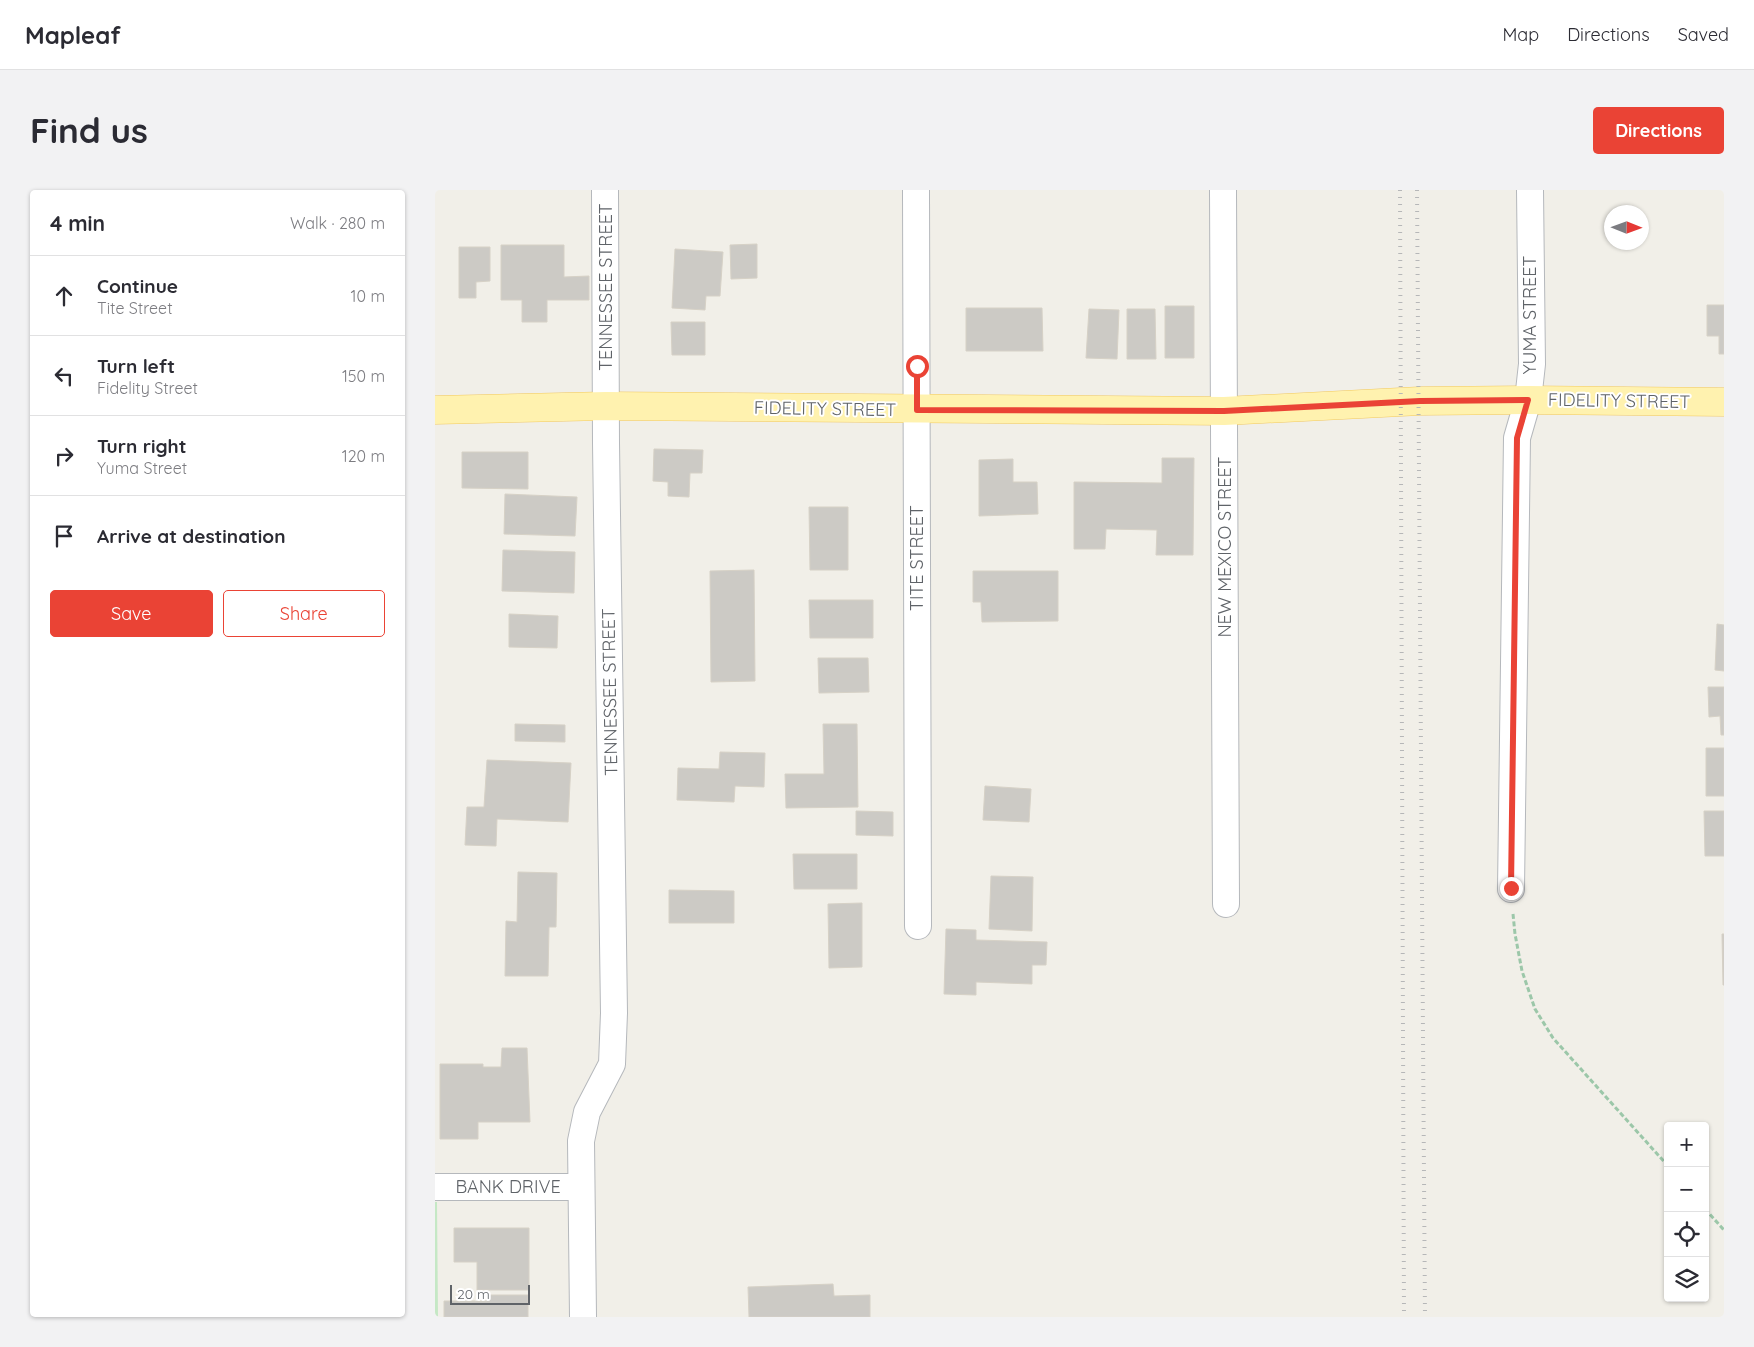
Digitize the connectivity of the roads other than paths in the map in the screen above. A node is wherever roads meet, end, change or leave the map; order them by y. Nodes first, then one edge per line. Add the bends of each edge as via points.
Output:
1 (605, 190) edge
2 (916, 190) edge
3 (1223, 190) edge
4 (1531, 190) edge
5 (1528, 400) junction
6 (1724, 402) edge
7 (606, 406) junction
8 (435, 410) edge
9 (917, 410) junction
10 (1224, 411) junction
11 (1511, 888) road end
12 (1225, 904) dead end
13 (918, 926) dead end
14 (435, 1187) edge
15 (580, 1187) junction
16 (583, 1317) edge

1 - 7 street, TENNESSEE STREET
2 - 9 street, TITE STREET
3 - 10 street, NEW MEXICO STREET
4 - 5 street, YUMA STREET via 1532,364
5 - 6 main road, FIDELITY STREET
5 - 10 main road, FIDELITY STREET via 1420,401
5 - 11 street, YUMA STREET via 1517,438
7 - 8 main road, FIDELITY STREET
7 - 9 main road, FIDELITY STREET
7 - 15 street, TENNESSEE STREET via 614,1012 612,1064 587,1112 581,1141
9 - 10 main road, FIDELITY STREET
9 - 13 street, TITE STREET
10 - 12 street, NEW MEXICO STREET
14 - 15 street, BANK DRIVE
15 - 16 street, TENNESSEE STREET

